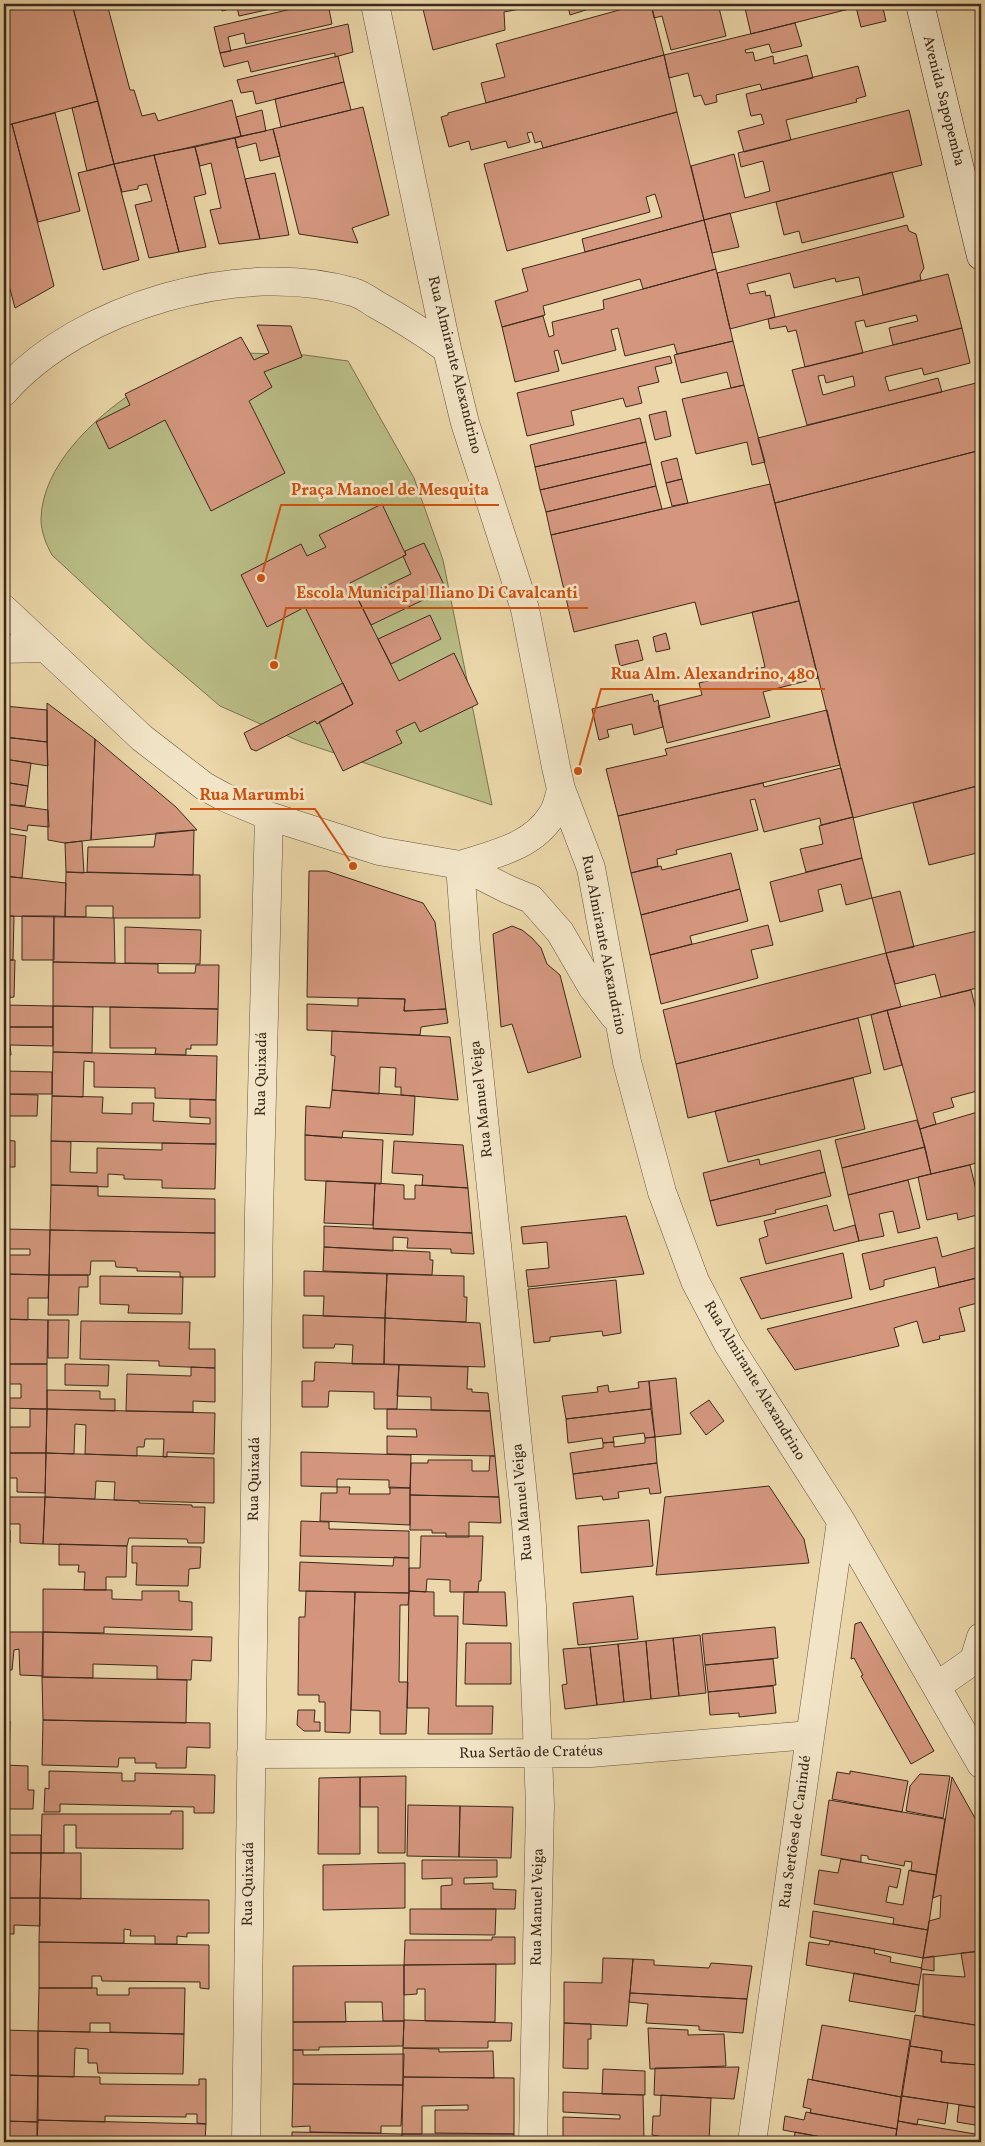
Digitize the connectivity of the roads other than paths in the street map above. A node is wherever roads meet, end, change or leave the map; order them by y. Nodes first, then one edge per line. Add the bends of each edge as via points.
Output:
1 (375, 4) edge
2 (920, 4) edge
3 (981, 256) edge
4 (447, 349) junction
5 (4, 392) edge
6 (4, 609) edge
7 (44, 648) junction
8 (4, 649) edge
9 (561, 789) junction
10 (269, 816) junction
11 (460, 865) junction
12 (618, 1022) junction
13 (841, 1522) junction
14 (981, 1636) edge
15 (936, 1686) junction
16 (810, 1735) junction
17 (251, 1754) junction
18 (538, 1754) junction
19 (981, 1764) edge
20 (246, 2142) edge
21 (533, 2142) edge
22 (752, 2142) edge

1 - 4 street, Rua Almirante Alexandrino
2 - 3 street, Avenida Sapopemba
4 - 5 street via 409,322 355,292 300,282 235,284 169,296 112,316 67,339 20,373
4 - 9 street, Rua Almirante Alexandrino via 465,424 525,610
6 - 7 street
7 - 8 street
7 - 10 street via 142,738 204,786
9 - 11 street via 553,814 535,833 508,850
9 - 12 street, Rua Almirante Alexandrino via 591,868
10 - 11 street via 379,851
10 - 17 street, Rua Quixadá via 258,1232
11 - 12 street via 531,898 560,932 592,987
11 - 18 street, Rua Manuel Veiga via 526,1524
12 - 13 street, Rua Almirante Alexandrino via 662,1192 695,1281 728,1344
13 - 15 street, Rua Almirante Alexandrino
13 - 16 street, Rua Sertões de Canindé
14 - 15 street via 974,1660
15 - 19 street, Rua Almirante Alexandrino
16 - 18 street, Rua Sertão de Cratéus via 591,1753
16 - 22 street, Rua Sertões de Canindé
17 - 18 street, Rua Sertão de Cratéus
17 - 20 street, Rua Quixadá
18 - 21 street, Rua Manuel Veiga via 540,1805

